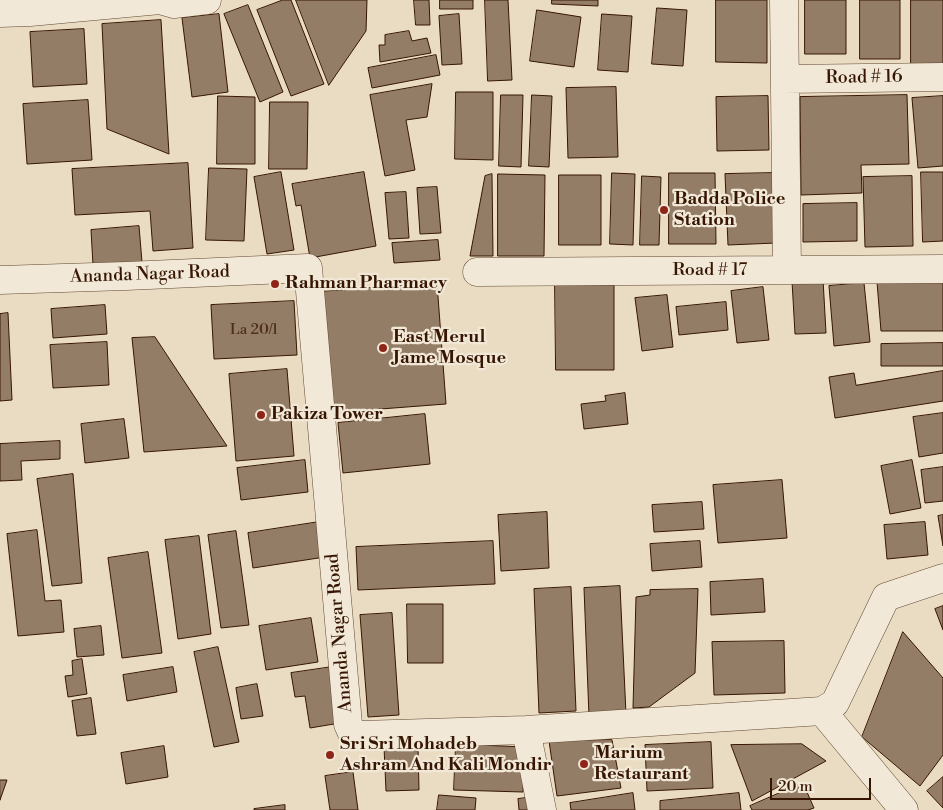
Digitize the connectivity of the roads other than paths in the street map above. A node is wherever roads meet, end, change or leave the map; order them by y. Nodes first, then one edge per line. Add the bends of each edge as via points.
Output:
1 (207, 0) edge
2 (784, 0) edge
3 (0, 13) edge
4 (943, 77) edge
5 (785, 79) junction
6 (943, 269) edge
7 (787, 270) junction
8 (477, 272) dead end
9 (0, 280) edge
10 (943, 578) edge
11 (822, 710) junction
12 (526, 730) junction
13 (542, 810) edge
14 (904, 810) edge

1 - 3 street via 174,4 160,0
2 - 5 street
4 - 5 street, Road # 16
5 - 7 street
6 - 7 street, Road # 17
7 - 8 street, Road # 17
9 - 12 street, Ananda Nagar Road via 308,268 348,724 352,733
10 - 11 street via 886,597 835,703
11 - 12 street, Ananda Nagar Road
11 - 14 street
12 - 13 street

